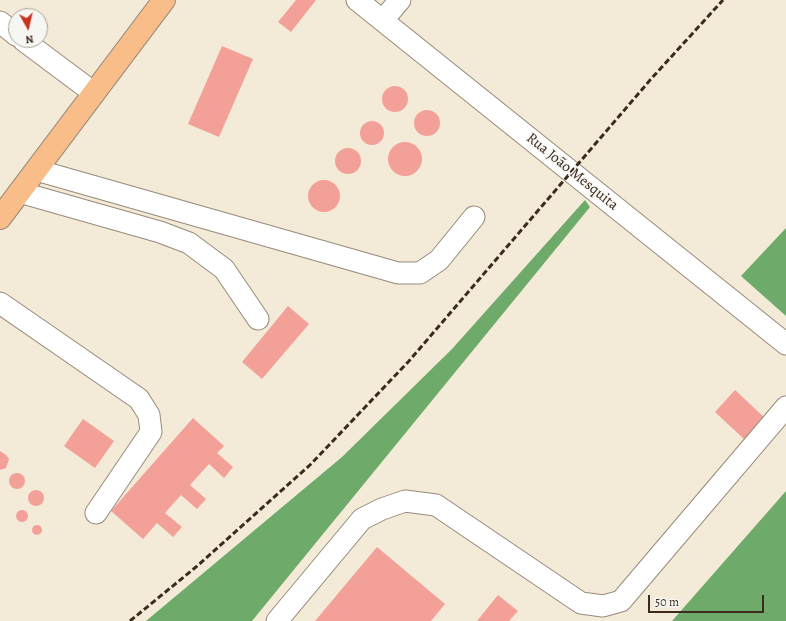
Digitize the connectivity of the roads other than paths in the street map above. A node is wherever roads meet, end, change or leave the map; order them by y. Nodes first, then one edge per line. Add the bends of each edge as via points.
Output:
1 (164, 0) edge
2 (357, 0) edge
3 (400, 0) edge
4 (383, 20) junction
5 (34, 48) edge
6 (94, 93) junction
7 (36, 170) junction
8 (19, 192) junction
9 (474, 217) dead end
10 (0, 218) edge
11 (0, 303) edge
12 (258, 319) dead end
13 (786, 344) edge
14 (786, 407) edge
15 (96, 513) dead end
16 (277, 621) edge

1 - 6 main road
2 - 4 street, Rua João Mesquita
3 - 4 street
4 - 13 street, Rua João Mesquita
5 - 6 street
6 - 7 main road
7 - 8 main road
7 - 9 street via 398,273 420,273 439,260
8 - 10 main road
8 - 12 street via 160,232 189,243 224,269
11 - 15 street via 139,399 149,415 151,432
14 - 16 street via 621,601 603,606 581,603 436,505 405,501 362,519

